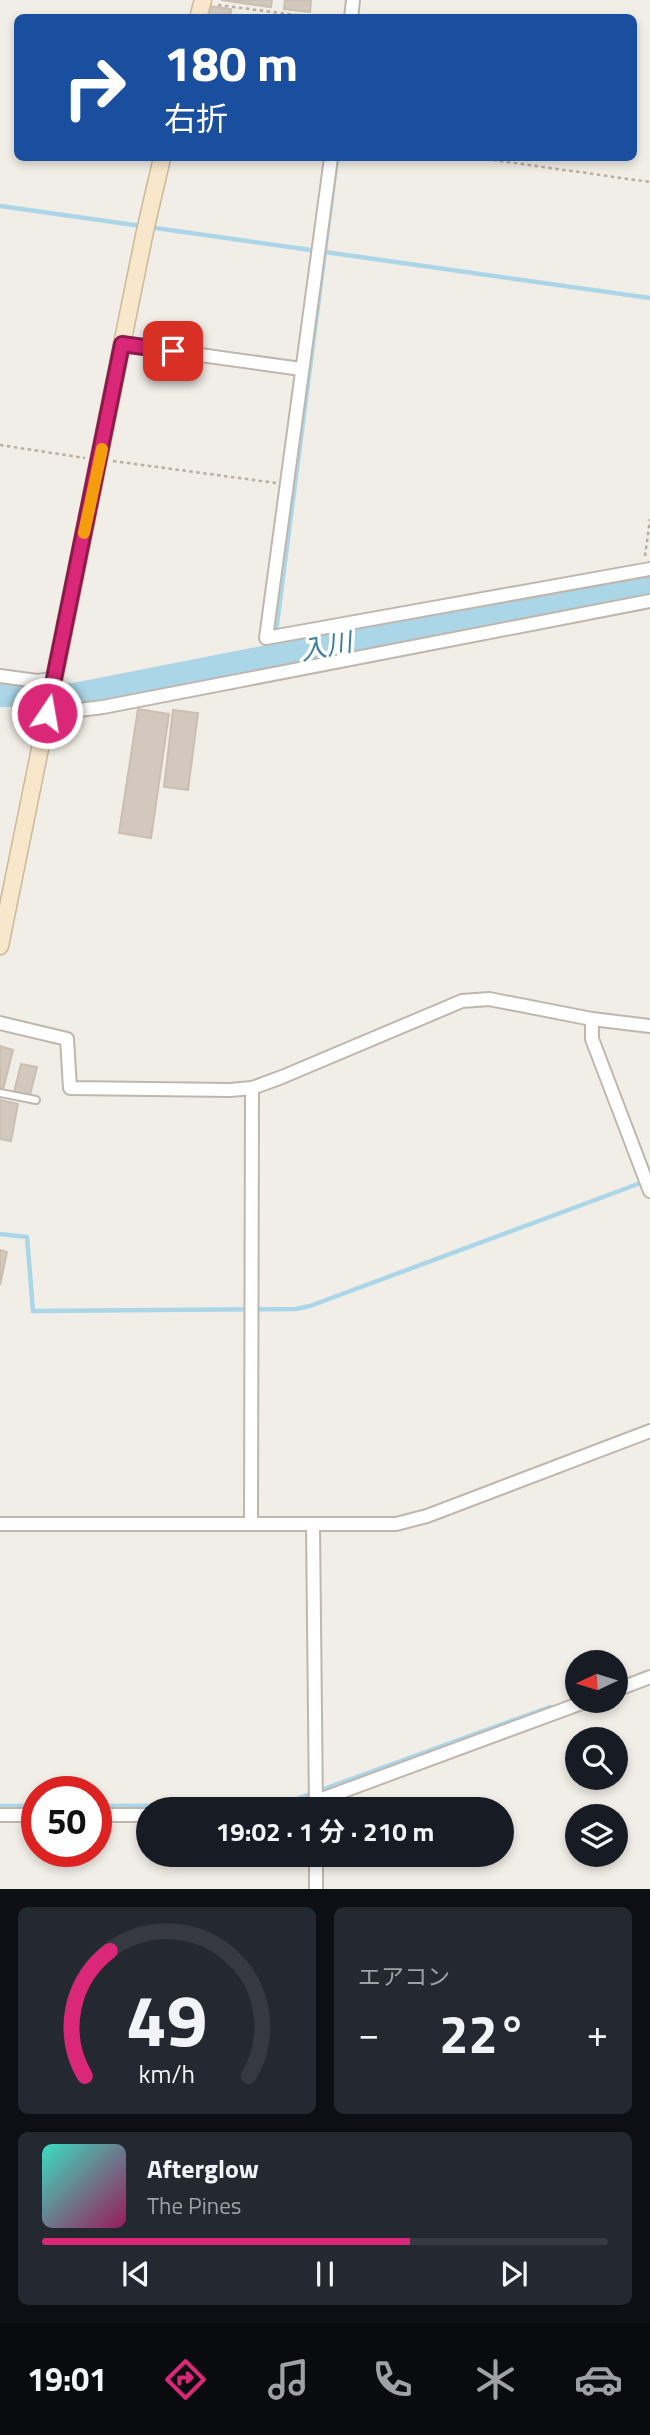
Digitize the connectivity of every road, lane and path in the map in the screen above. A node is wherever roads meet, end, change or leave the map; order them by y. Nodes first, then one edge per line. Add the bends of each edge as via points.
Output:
1 (201, 7) edge
2 (276, 14) edge
3 (161, 161) edge
4 (331, 161) edge
5 (500, 161) edge
6 (650, 182) edge
7 (122, 344) junction
8 (301, 369) junction
9 (0, 445) edge
10 (99, 460) junction
11 (286, 484) junction
12 (650, 519) edge
13 (646, 569) edge
14 (650, 601) edge
15 (0, 676) edge
16 (53, 682) junction
17 (47, 711) junction
18 (0, 946) edge
19 (592, 1018) junction
20 (0, 1023) edge
21 (650, 1026) edge
22 (253, 1088) junction
23 (0, 1093) edge
24 (36, 1100) dead end
25 (650, 1191) edge
26 (650, 1432) edge
27 (251, 1522) junction
28 (0, 1524) edge
29 (313, 1525) junction
30 (650, 1677) edge
31 (628, 1685) edge
32 (565, 1710) edge
33 (316, 1797) edge
34 (339, 1797) edge
35 (0, 1815) edge
36 (21, 1815) edge
37 (112, 1815) edge
38 (136, 1815) edge
39 (316, 1867) edge
40 (316, 1889) edge

1 - 2 path
3 - 7 main road
4 - 8 street
5 - 6 path
7 - 8 street
7 - 10 main road
8 - 11 street
9 - 10 path
10 - 11 path
10 - 16 main road
11 - 13 street via 266,638
12 - 13 path
14 - 17 street via 103,707
15 - 16 street
16 - 17 main road
17 - 18 main road
19 - 21 street
19 - 22 street via 489,999 462,1001
19 - 25 street via 592,1039
20 - 22 street via 67,1039 70,1088
22 - 27 street
23 - 24 lane
26 - 29 street via 427,1516 396,1524
27 - 28 street
27 - 29 street
29 - 33 street
30 - 31 street
32 - 34 street
35 - 36 street
37 - 38 street
39 - 40 street

